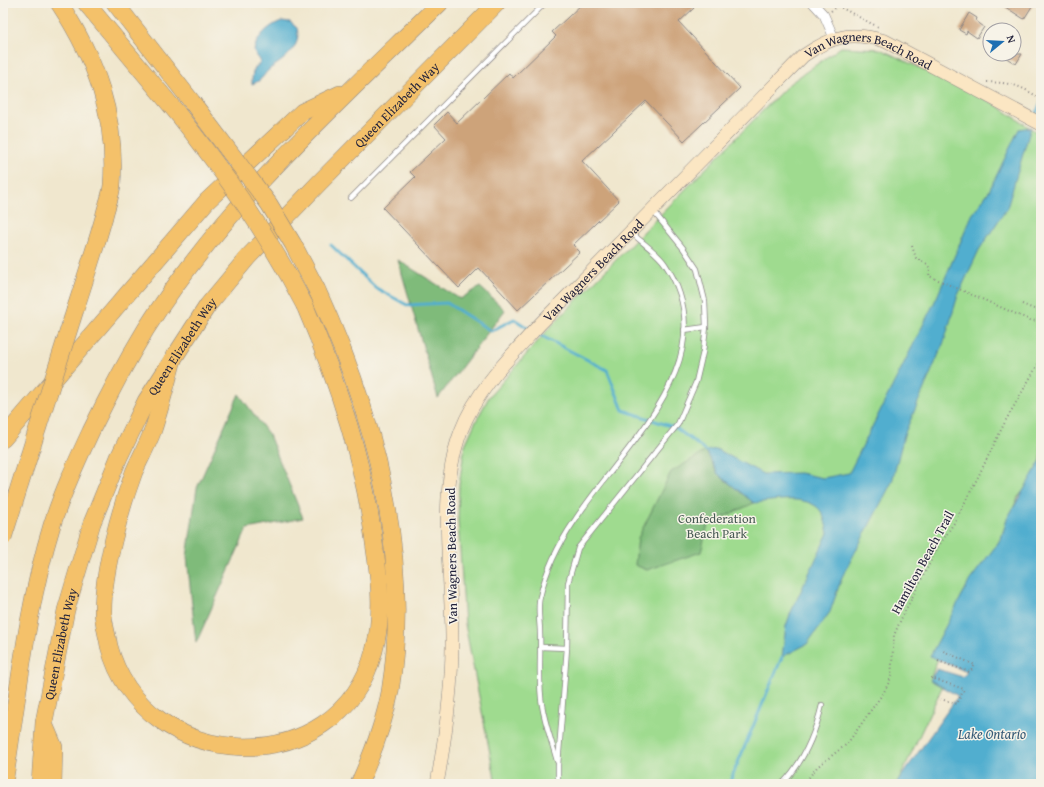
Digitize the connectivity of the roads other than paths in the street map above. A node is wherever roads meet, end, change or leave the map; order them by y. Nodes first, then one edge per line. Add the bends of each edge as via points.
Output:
1 (59, 3) edge
2 (86, 3) edge
3 (115, 3) edge
4 (440, 3) edge
5 (497, 3) edge
6 (545, 3) edge
7 (813, 3) edge
8 (834, 38) junction
9 (353, 88) junction
10 (1041, 124) edge
11 (351, 198) dead end
12 (652, 210) junction
13 (631, 232) junction
14 (706, 327) junction
15 (684, 330) junction
16 (174, 356) junction
17 (3, 439) edge
18 (3, 538) edge
19 (541, 647) junction
20 (567, 648) junction
21 (822, 705) dead end
22 (44, 722) junction
23 (558, 765) junction
24 (4, 784) edge
25 (40, 784) edge
26 (53, 784) edge
27 (359, 784) edge
28 (437, 784) edge
29 (558, 784) edge
30 (782, 784) edge

1 - 18 highway, bridge via 91,60 102,87 109,114 112,143 112,186 97,242
2 - 16 highway, bridge via 219,165 281,259 305,306 339,390 358,454 371,515 378,571 380,610 374,653 357,689 342,708 311,732 286,742 238,748 190,738 166,725 149,711 122,678 112,657 103,612 106,580 122,511 135,470 152,432
3 - 27 highway, bridge via 269,204 318,290 336,330 365,412 388,515 394,568 395,654 389,693 369,762
4 - 9 highway
5 - 16 highway, Queen Elizabeth Way via 248,257 208,305
6 - 11 lane
7 - 8 street via 824,15
8 - 10 street, Van Wagners Beach Road via 855,35 885,41
8 - 12 street, Van Wagners Beach Road via 819,44 803,56
9 - 17 highway via 302,112 207,201
9 - 24 highway via 292,149 192,264 147,328 110,390 80,454 47,545 34,594
12 - 13 street, Van Wagners Beach Road
12 - 14 lane via 684,248 696,269 705,301
13 - 15 lane via 664,263 674,281 681,300
13 - 28 street, Van Wagners Beach Road via 498,369 476,402 461,432 449,476 451,682
14 - 15 lane
14 - 20 lane via 696,382 678,424 578,548 568,583
15 - 19 lane via 681,357 669,388 653,416 574,520 556,553 540,598
16 - 22 highway, Queen Elizabeth Way via 146,402 118,457 92,523 66,610
19 - 20 lane
19 - 23 lane via 542,705
20 - 23 lane
21 - 30 lane via 817,725 803,757
22 - 25 highway, Queen Elizabeth Way
22 - 26 highway via 54,748
23 - 29 lane

